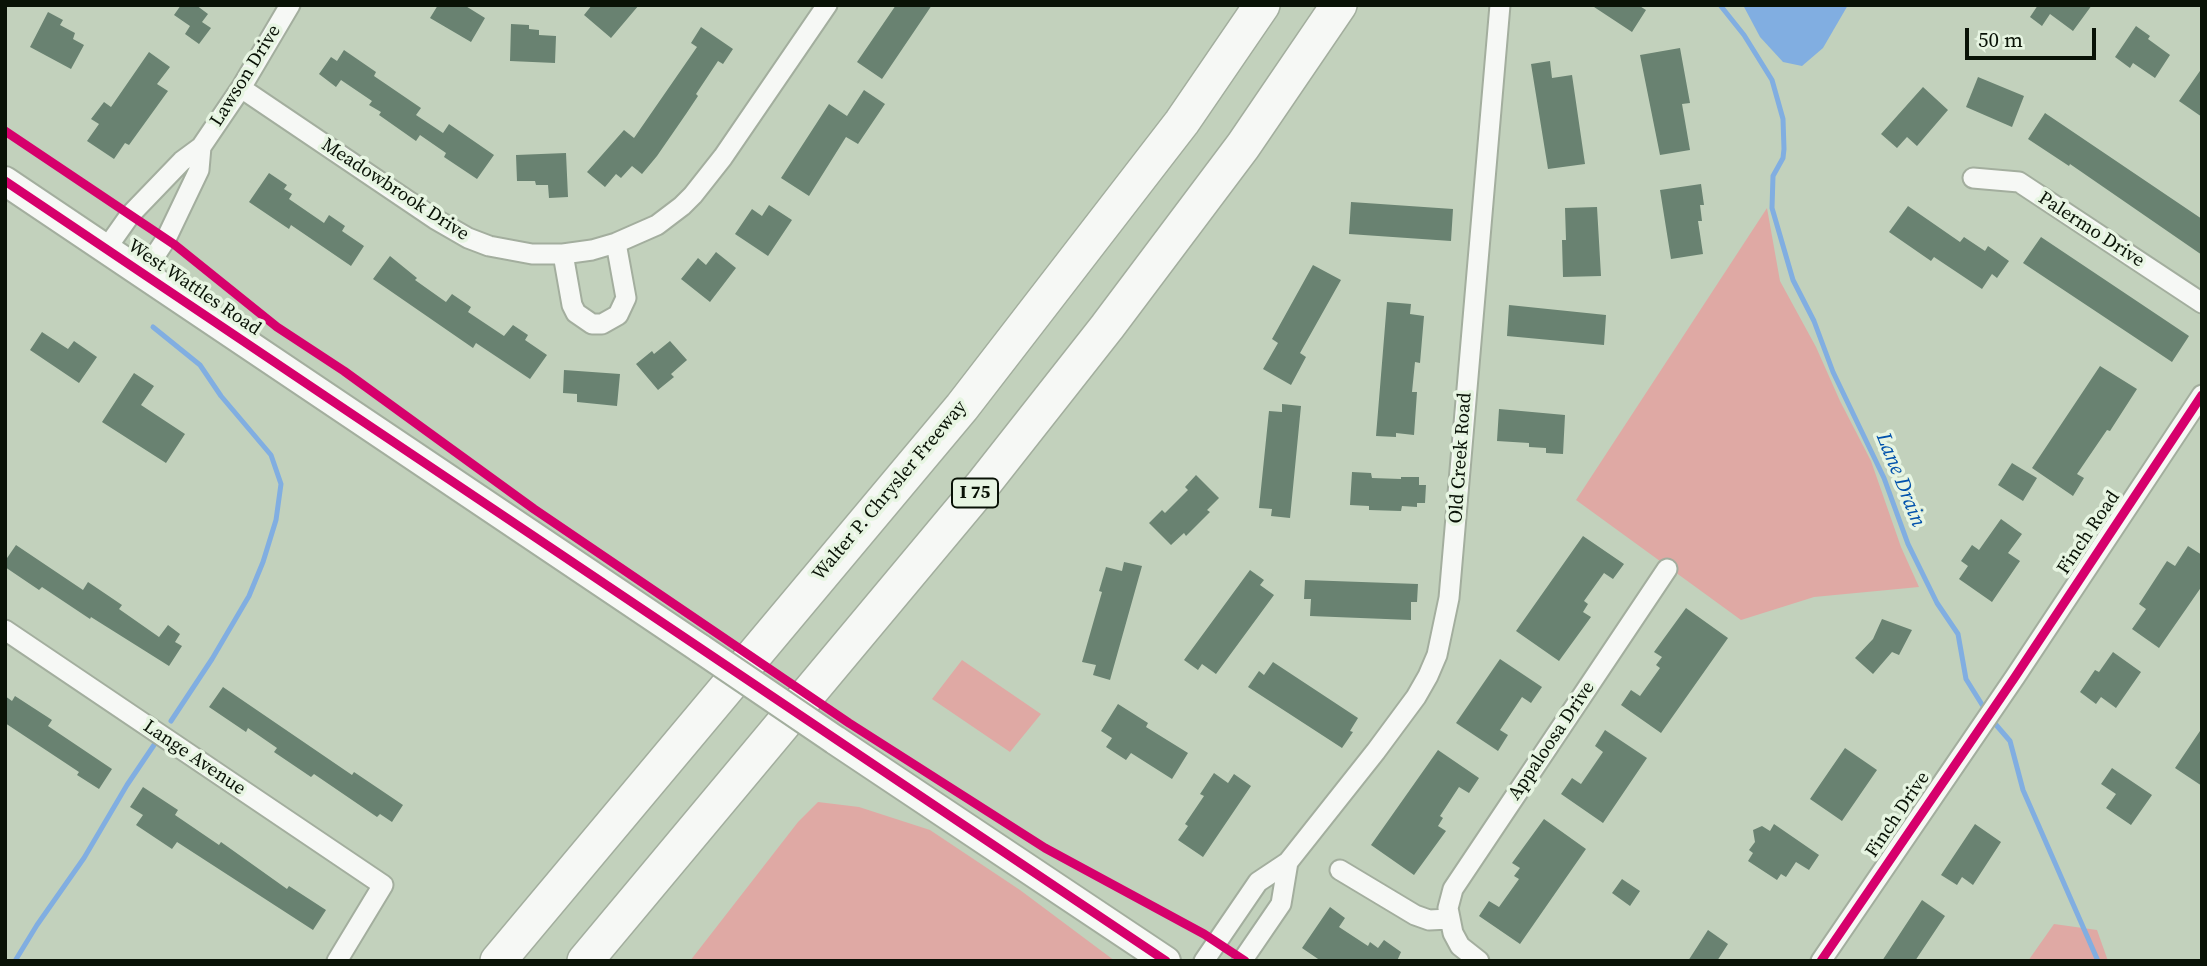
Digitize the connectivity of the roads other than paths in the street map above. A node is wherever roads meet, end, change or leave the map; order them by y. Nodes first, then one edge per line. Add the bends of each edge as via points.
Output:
1 (290, 5) edge
2 (827, 5) edge
3 (1262, 5) edge
4 (1339, 5) edge
5 (1500, 5) edge
6 (241, 88) junction
7 (201, 146) junction
8 (1973, 178) dead end
9 (5, 181) edge
10 (616, 243) junction
11 (106, 249) junction
12 (563, 254) junction
13 (143, 274) junction
14 (2202, 303) edge
15 (2202, 396) edge
16 (1667, 569) dead end
17 (5, 630) edge
18 (2005, 691) joint
19 (1288, 862) junction
20 (1340, 870) dead end
21 (1449, 919) junction
22 (337, 961) edge
23 (498, 961) edge
24 (584, 961) edge
25 (1166, 961) edge
26 (1205, 961) edge
27 (1242, 961) edge
28 (1479, 961) edge
29 (1821, 961) edge

1 - 6 street, Lawson Drive
2 - 10 street, Meadowbrook Drive via 693,194 657,225
3 - 23 highway, Walter P. Chrysler Freeway via 1182,122 962,407
4 - 24 highway, I 75 via 1243,146 1082,359 972,498
5 - 19 street, Old Creek Road via 1445,626 1429,676 1416,697
6 - 7 street, Lawson Drive
6 - 12 street, Meadowbrook Drive via 468,238 511,252
7 - 11 street, Lawson Drive via 130,215
7 - 13 street, Lawson Drive via 199,170 166,239
8 - 14 street, Palermo Drive via 2019,183
9 - 11 street, West Wattles Road
10 - 12 street, Meadowbrook Drive
10 - 12 street via 626,298 618,315 602,324 592,324 576,313
11 - 13 street, West Wattles Road
13 - 25 street, West Wattles Road, bridge
15 - 18 street, Finch Road
16 - 21 street, Appaloosa Drive via 1458,881 1450,898
17 - 22 street, Lange Avenue via 383,885
18 - 29 street, Finch Drive
19 - 26 street, Old Creek Road via 1258,881
19 - 27 street, Old Creek Road via 1281,904
20 - 21 street via 1415,915
21 - 28 street via 1460,946

